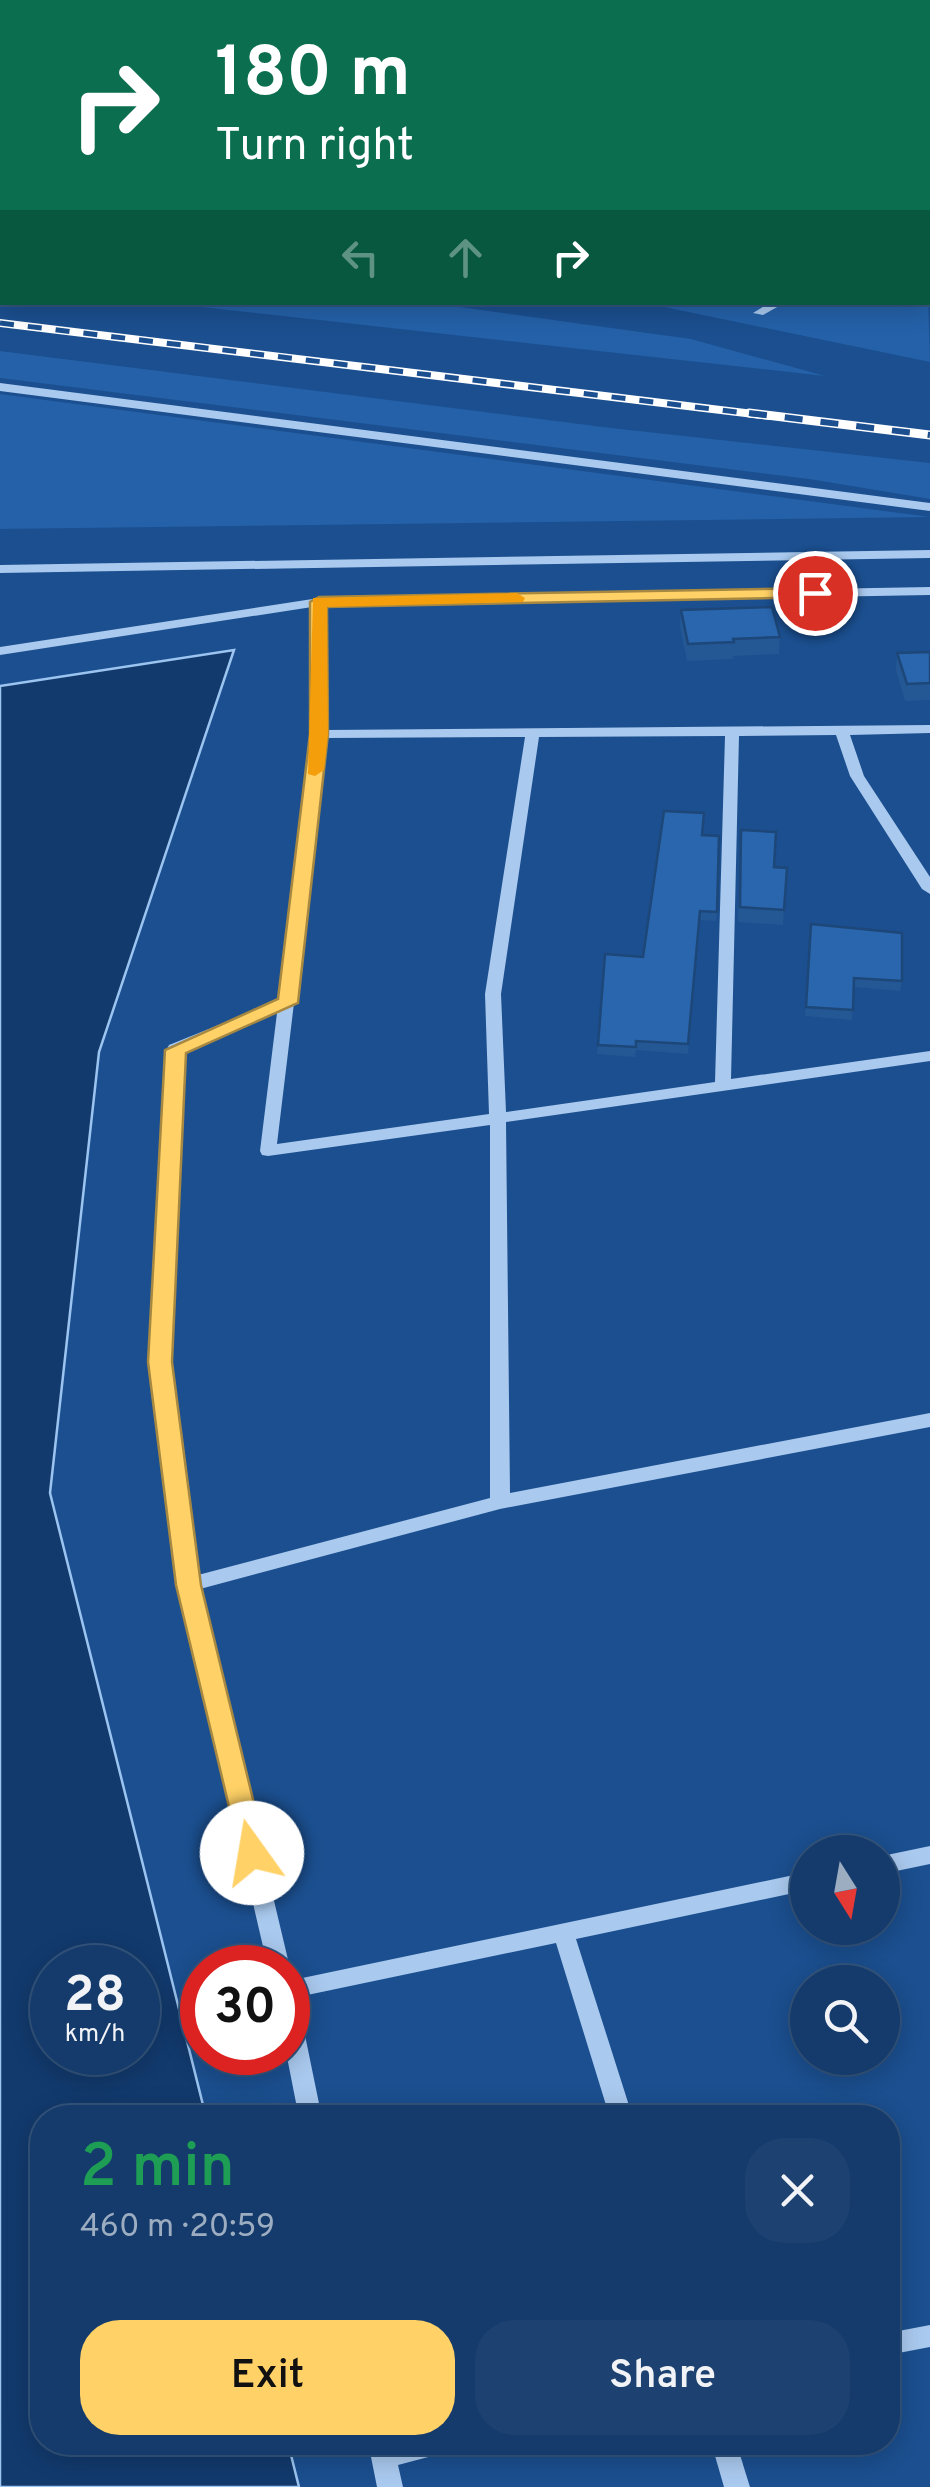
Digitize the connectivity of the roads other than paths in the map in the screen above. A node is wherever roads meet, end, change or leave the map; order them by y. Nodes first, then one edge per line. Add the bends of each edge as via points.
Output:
1 (776, 305) edge
2 (759, 314) dead end
3 (0, 387) edge
4 (930, 507) edge
5 (930, 554) edge
6 (0, 569) edge
7 (930, 591) edge
8 (319, 602) junction
9 (0, 650) edge
10 (930, 730) edge
11 (732, 732) junction
12 (842, 732) junction
13 (319, 734) junction
14 (532, 735) junction
15 (930, 889) edge
16 (288, 1003) junction
17 (930, 1056) edge
18 (723, 1086) junction
19 (498, 1118) junction
20 (930, 1420) edge
21 (500, 1502) junction
22 (188, 1585) junction
23 (930, 1855) edge
24 (900, 1861) edge
25 (790, 1885) edge
26 (563, 1932) junction
27 (274, 1945) edge
28 (310, 1985) edge
29 (302, 2075) edge
30 (308, 2105) edge
31 (618, 2105) edge
32 (930, 2336) edge
33 (900, 2342) edge
34 (383, 2455) edge
35 (728, 2455) edge
36 (390, 2487) edge
37 (737, 2487) edge

1 - 2 street
3 - 4 street
5 - 6 street
7 - 8 street
8 - 9 street
8 - 13 street
10 - 12 street
11 - 12 street
11 - 14 street
11 - 18 street
12 - 15 street via 857,776
13 - 14 street
13 - 16 street
14 - 19 street via 493,994
16 - 19 street via 268,1151
16 - 22 street via 175,1050 160,1362
17 - 18 street
18 - 19 street
19 - 21 street
20 - 21 street
21 - 22 street
22 - 27 street
23 - 24 street
25 - 26 street
26 - 28 street
26 - 31 street
29 - 30 street
32 - 33 street
34 - 36 street
35 - 37 street

